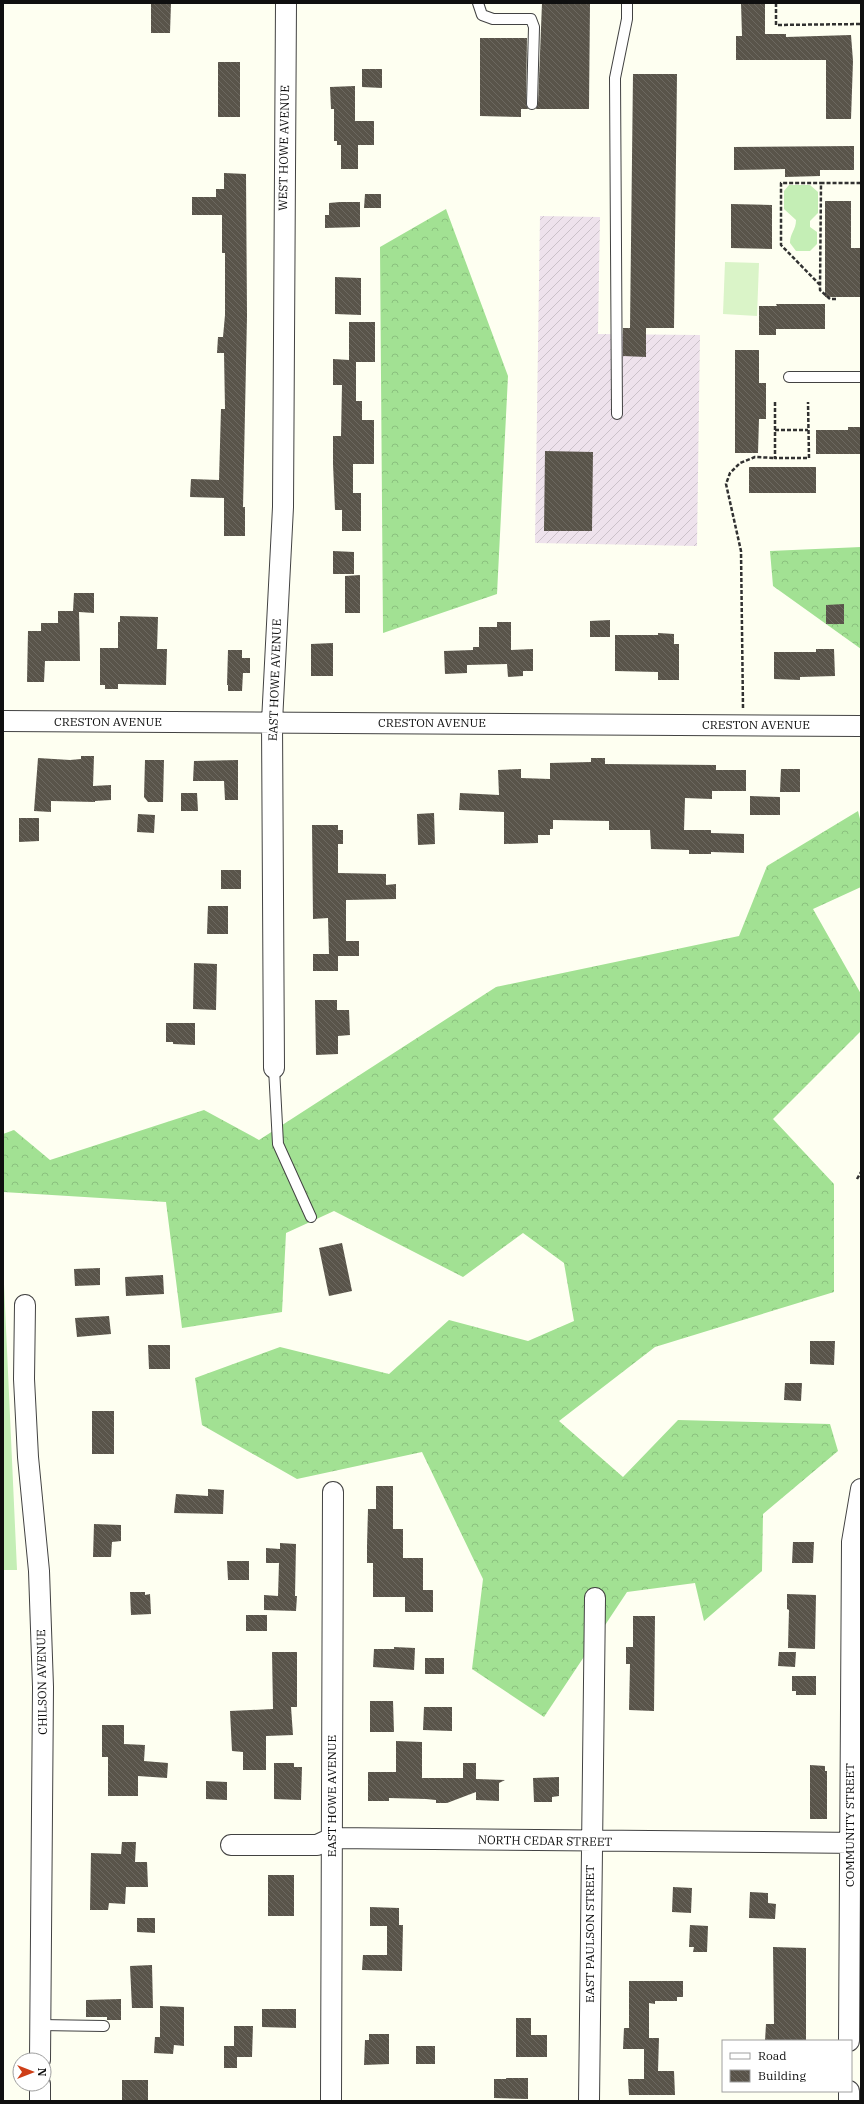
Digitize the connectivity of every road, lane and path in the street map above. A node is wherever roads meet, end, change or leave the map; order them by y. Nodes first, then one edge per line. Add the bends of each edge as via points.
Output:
1 (286, 3) edge
2 (478, 3) edge
3 (627, 3) edge
4 (776, 3) edge
5 (861, 24) edge
6 (532, 104) dead end
7 (821, 183) junction
8 (861, 183) edge
9 (820, 285) junction
10 (283, 293) joint
11 (836, 299) dead end
12 (789, 377) dead end
13 (861, 377) edge
14 (775, 402) dead end
15 (808, 402) dead end
16 (616, 414) dead end
17 (775, 430) junction
18 (808, 430) junction
19 (775, 458) junction
20 (3, 721) edge
21 (272, 722) junction
22 (743, 725) junction
23 (861, 726) edge
24 (274, 1068) joint
25 (861, 1172) edge
26 (857, 1179) dead end
27 (311, 1217) dead end
28 (24, 1305) dead end
29 (861, 1489) edge
30 (332, 1492) dead end
31 (594, 1598) dead end
32 (332, 1838) junction
33 (591, 1842) junction
34 (855, 1843) edge
35 (231, 1845) dead end
36 (40, 2025) junction
37 (104, 2026) dead end
38 (849, 2040) edge
39 (40, 2052) edge
40 (331, 2101) edge
41 (589, 2101) edge

1 - 10 street, WEST HOWE AVENUE
2 - 6 lane via 482,15 493,19 531,19 534,27
3 - 16 lane via 627,19 615,78
4 - 5 path via 776,25
7 - 8 path
7 - 9 path
7 - 9 path via 781,183 781,245
9 - 11 path via 820,290 830,299
10 - 21 street, EAST HOWE AVENUE via 283,507
12 - 13 lane
14 - 17 path
15 - 18 path
17 - 18 path
17 - 19 path
18 - 19 path via 809,458
19 - 22 path via 755,457 740,462 730,473 726,484 741,551
20 - 21 street, CRESTON AVENUE
21 - 22 street, CRESTON AVENUE
21 - 24 street, EAST HOWE AVENUE
22 - 23 street, CRESTON AVENUE
24 - 27 lane via 278,1144
25 - 26 path
28 - 36 street, CHILSON AVENUE via 24,1379 28,1457 39,1571 43,1687
29 - 34 street, COMMUNITY STREET via 852,1542
30 - 32 street, EAST HOWE AVENUE
31 - 33 street, EAST PAULSON STREET
32 - 33 street, NORTH CEDAR STREET
32 - 35 street, NORTH CEDAR STREET via 316,1845
32 - 40 street, EAST HOWE AVENUE
33 - 34 street, NORTH CEDAR STREET
33 - 41 street, EAST PAULSON STREET
34 - 38 street, COMMUNITY STREET
36 - 37 lane
36 - 39 street, CHILSON AVENUE

